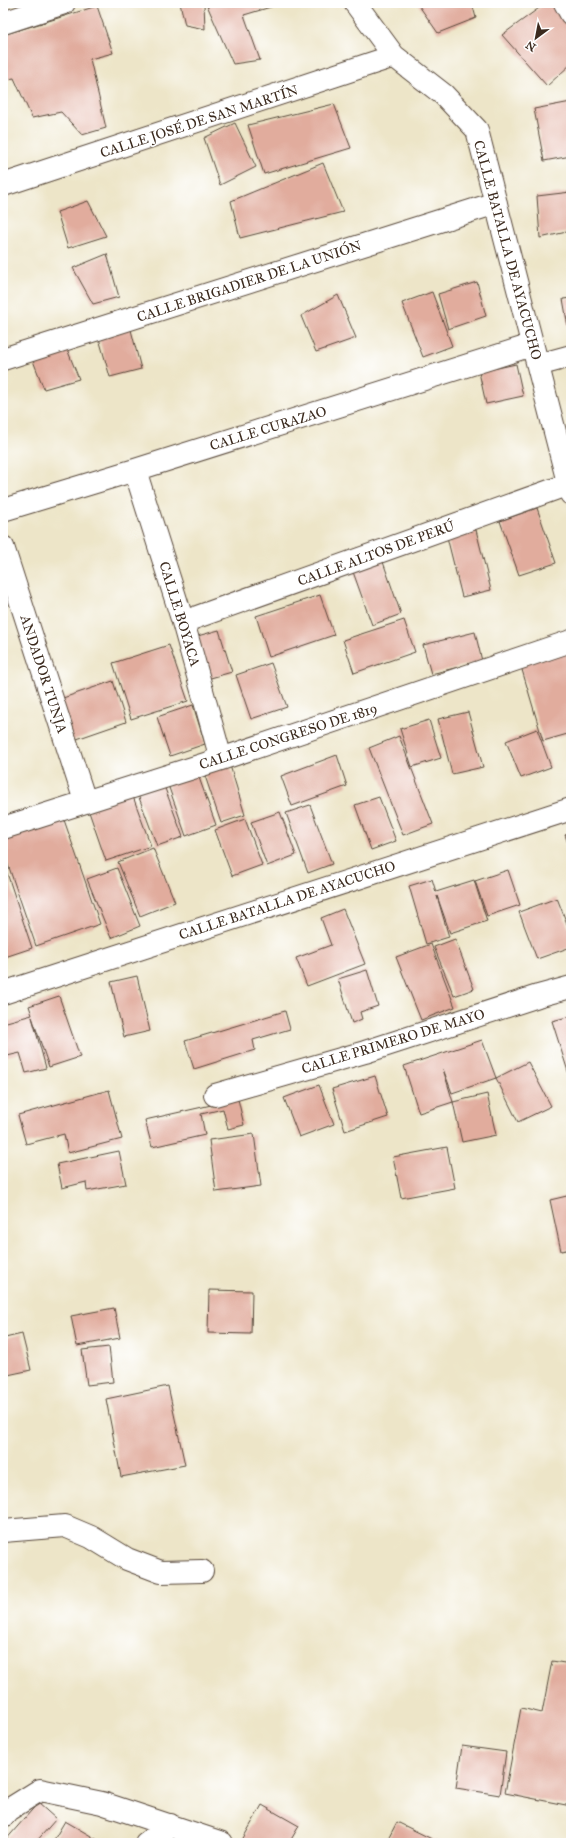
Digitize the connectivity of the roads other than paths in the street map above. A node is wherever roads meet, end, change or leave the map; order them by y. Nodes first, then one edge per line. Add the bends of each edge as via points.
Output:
1 (64, 3) edge
2 (355, 3) edge
3 (565, 3) edge
4 (571, 14) edge
5 (3, 23) edge
6 (394, 56) junction
7 (3, 185) edge
8 (496, 203) junction
9 (535, 355) junction
10 (571, 356) edge
11 (3, 359) edge
12 (135, 470) junction
13 (570, 489) edge
14 (3, 510) edge
15 (3, 547) edge
16 (183, 622) junction
17 (571, 641) edge
18 (221, 759) junction
19 (85, 801) junction
20 (571, 809) edge
21 (3, 828) edge
22 (571, 987) edge
23 (4, 988) edge
24 (214, 1095) dead end
25 (3, 1531) edge
26 (202, 1571) dead end
27 (3, 1816) edge
28 (170, 1825) junction
29 (146, 1843) edge
30 (222, 1843) edge

1 - 5 street
2 - 6 street, CALLE BATALLA DE AYACUCHO
3 - 4 street
6 - 7 street, CALLE JOSÉ DE SAN MARTÍN
6 - 8 street, CALLE BATALLA DE AYACUCHO via 444,95 477,130
8 - 9 street, CALLE BATALLA DE AYACUCHO
8 - 11 street, CALLE BRIGADIER DE LA UNIÓN
9 - 10 street, CALLE CURAZAO
9 - 12 street, CALLE CURAZAO
9 - 13 street, CALLE BATALLA DE AYACUCHO
12 - 14 street, CALLE CURAZAO
12 - 16 street, CALLE BOYACA
13 - 16 street, CALLE ALTOS DE PERÚ
15 - 19 street, ANDADOR TUNJA
16 - 18 street, CALLE BOYACA
17 - 18 street, CALLE CONGRESO DE 1819
18 - 19 street, CALLE CONGRESO DE 1819
19 - 21 street, CALLE CONGRESO DE 1819
20 - 23 street, CALLE BATALLA DE AYACUCHO
22 - 24 street, CALLE PRIMERO DE MAYO via 365,1052
25 - 26 street via 65,1526 91,1537 127,1559 161,1572
27 - 28 street via 8,1810 40,1790 102,1803
28 - 29 street
28 - 30 street

